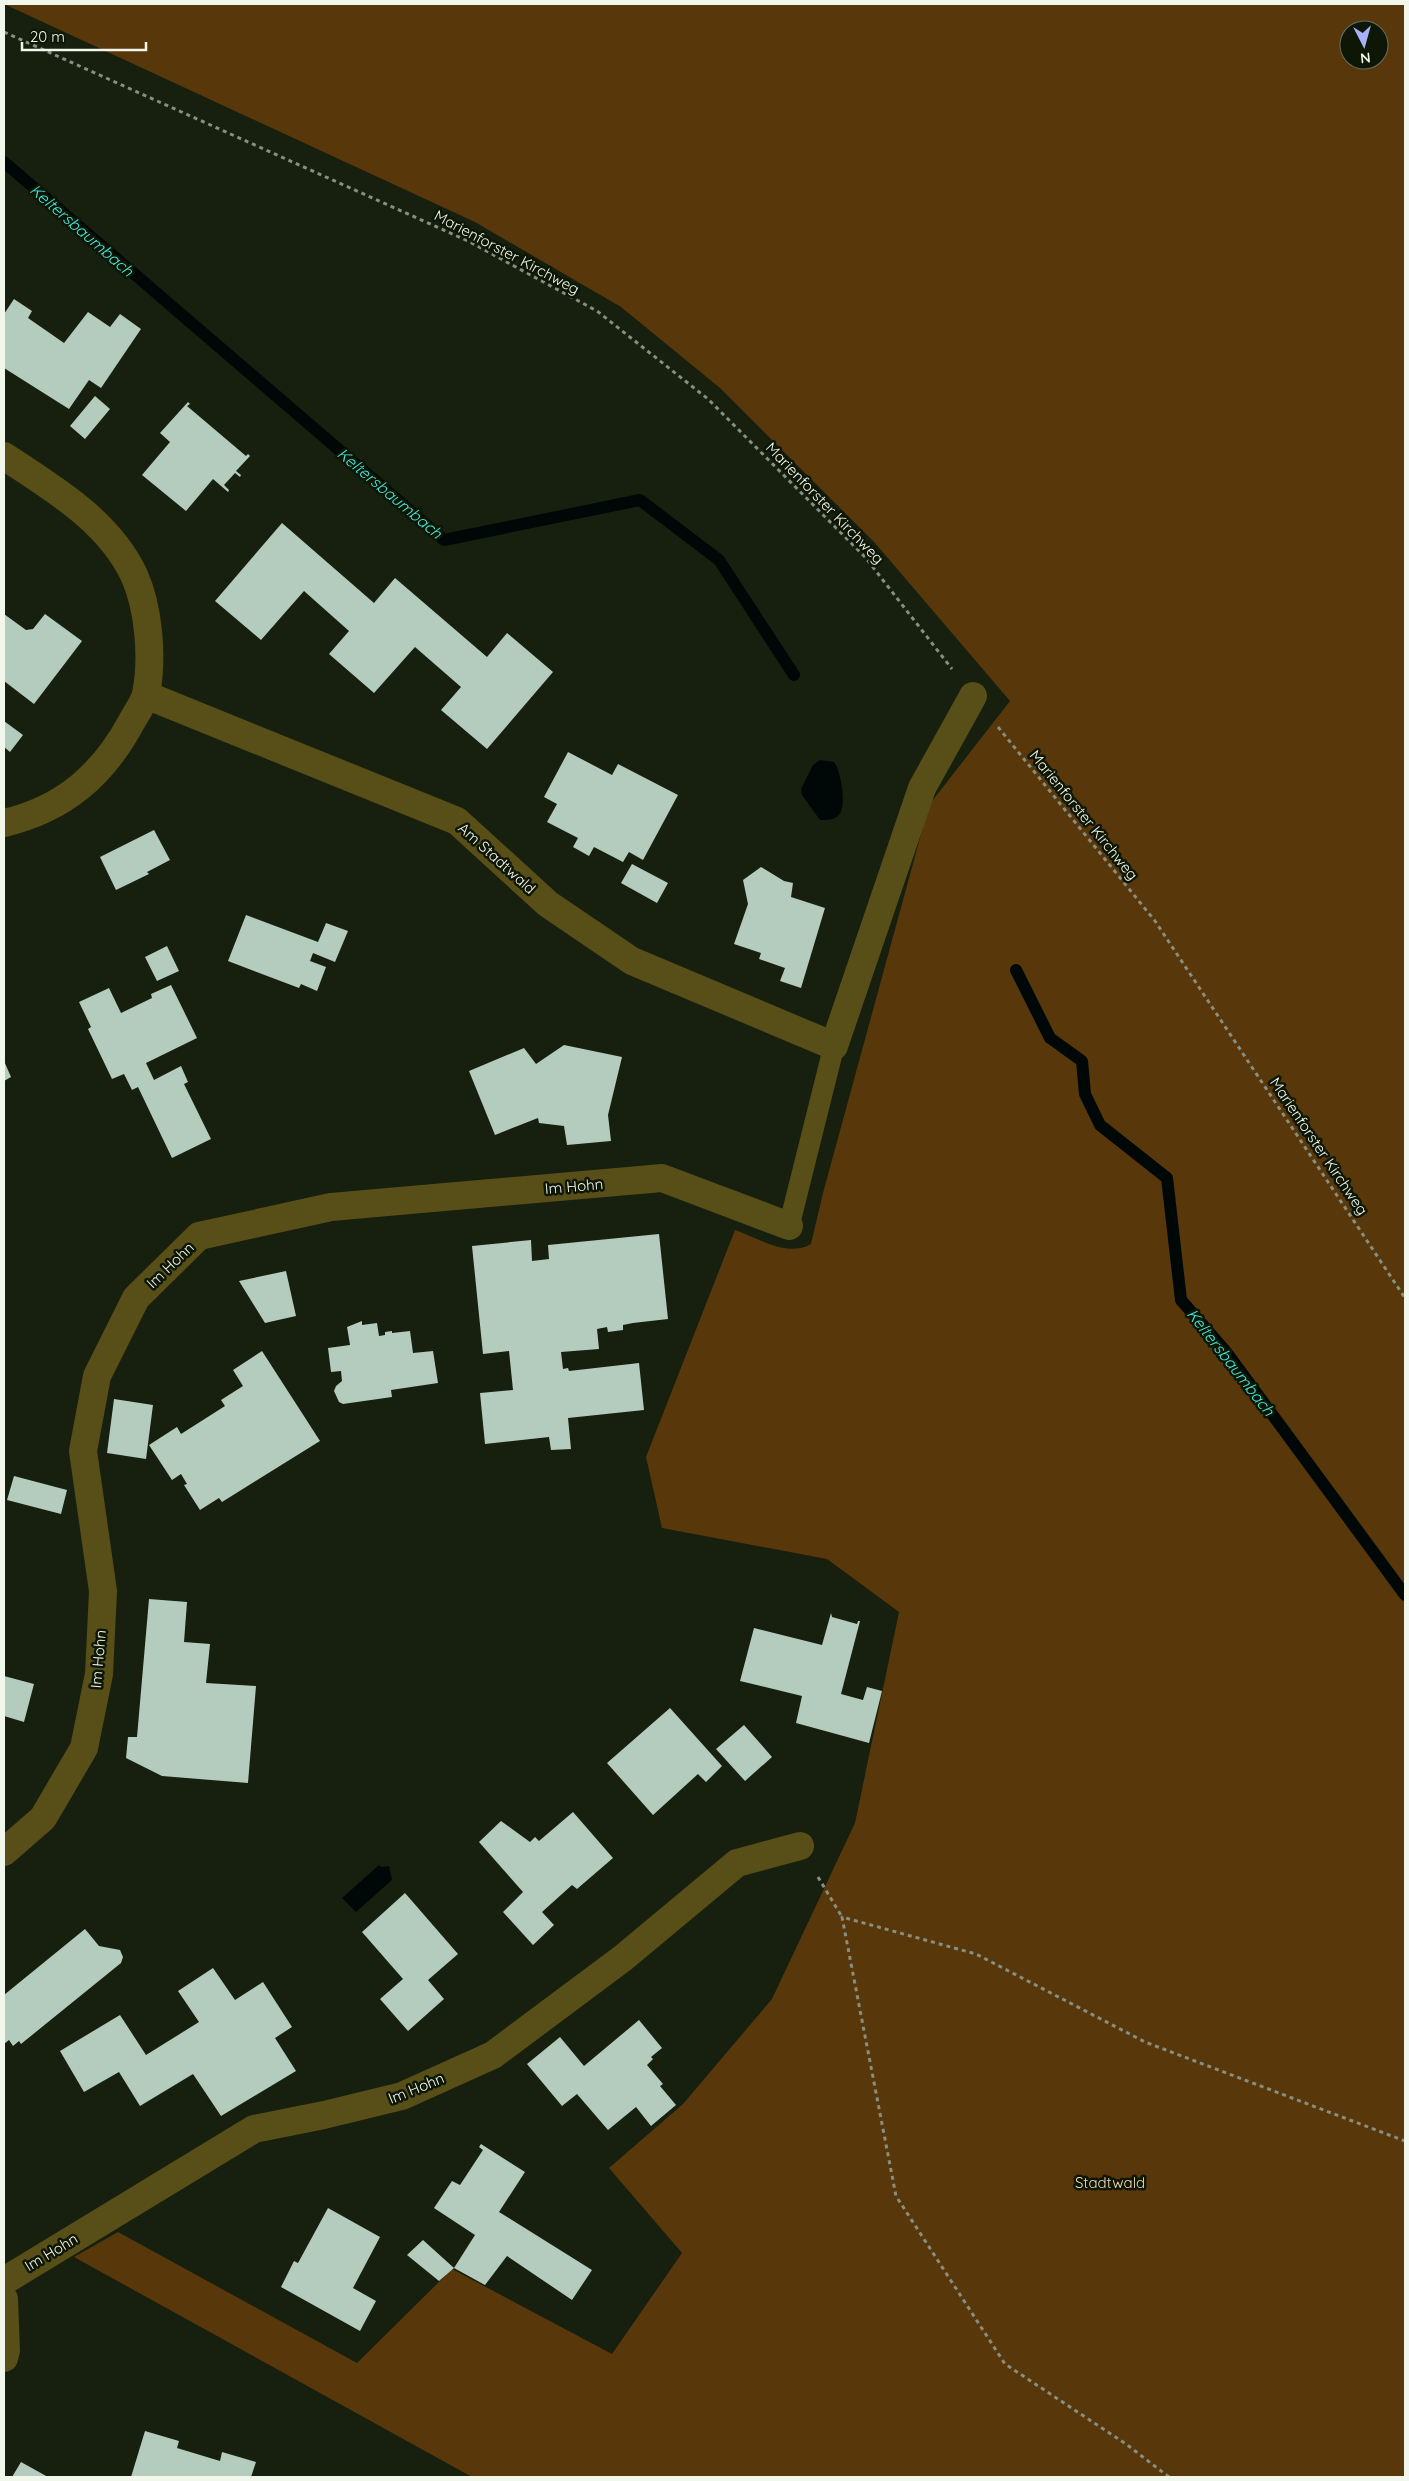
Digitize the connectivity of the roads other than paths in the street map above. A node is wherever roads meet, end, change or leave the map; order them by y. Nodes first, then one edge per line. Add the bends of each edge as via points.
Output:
1 (4, 456) edge
2 (146, 695) junction
3 (973, 696) road end
4 (4, 823) edge
5 (834, 1046) junction
6 (788, 1226) joint
7 (800, 1846) road end
8 (4, 1852) edge
9 (4, 2281) edge
10 (4, 2299) edge
11 (4, 2358) edge

1 - 2 street via 75,505 108,535 133,574 145,603 149,637
2 - 4 street via 117,749 82,788 29,817
2 - 5 street, Am Stadtwald via 457,821 548,904 632,961
3 - 5 street via 922,788
5 - 6 lane
6 - 8 street, Im Hohn via 662,1178 331,1207 200,1236 136,1298 97,1376 83,1451 103,1591 98,1674 88,1729 84,1748 42,1818
7 - 9 street, Im Hohn via 736,1863 623,1958 493,2055 402,2096 254,2129
10 - 11 street

